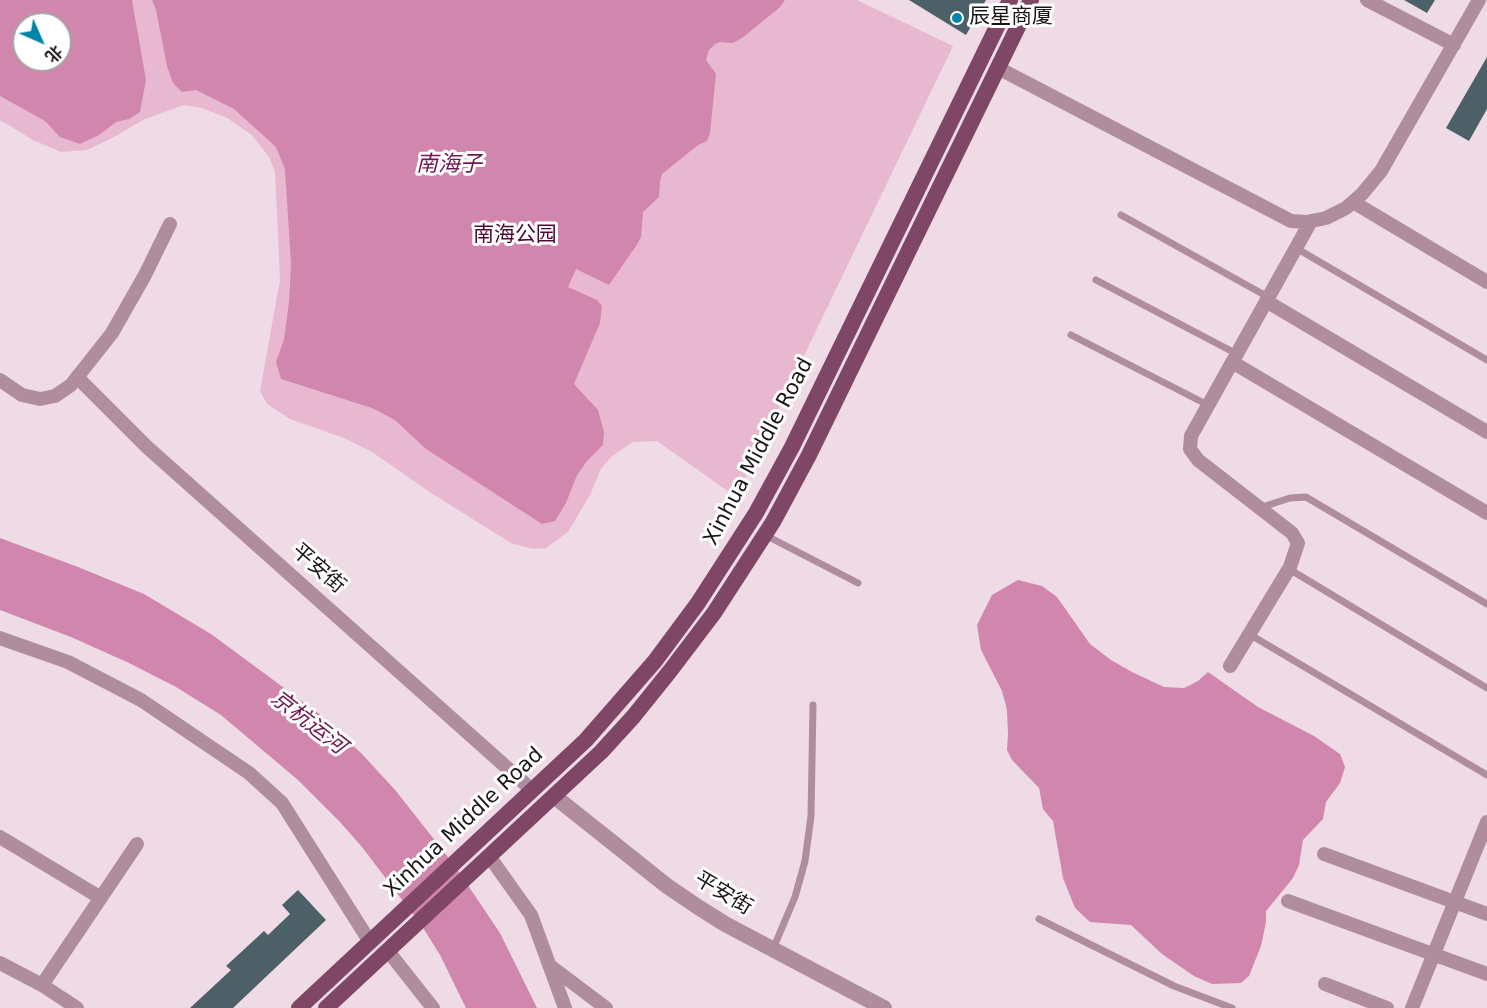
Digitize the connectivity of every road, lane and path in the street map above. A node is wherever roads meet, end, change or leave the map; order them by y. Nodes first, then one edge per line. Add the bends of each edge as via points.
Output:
1 (1010, 0) edge
2 (1031, 0) edge
3 (1367, 0) edge
4 (1479, 0) edge
5 (1454, 45) junction
6 (998, 68) junction
7 (1353, 202) junction
8 (1121, 215) dead end
9 (1311, 221) junction
10 (170, 224) dead end
11 (1296, 248) junction
12 (1096, 280) dead end
13 (1487, 282) edge
14 (1268, 299) junction
15 (1071, 334) dead end
16 (1234, 358) junction
17 (1487, 360) edge
18 (77, 377) junction
19 (0, 380) edge
20 (1208, 405) junction
21 (1487, 432) edge
22 (1258, 508) junction
23 (1487, 513) edge
24 (765, 535) junction
25 (1289, 568) junction
26 (858, 583) dead end
27 (1487, 604) edge
28 (1250, 634) junction
29 (0, 638) edge
30 (1230, 666) dead end
31 (1487, 688) edge
32 (813, 705) dead end
33 (1487, 775) edge
34 (532, 790) junction
35 (554, 796) junction
36 (1487, 822) edge
37 (0, 837) edge
38 (1483, 840) edge
39 (137, 844) dead end
40 (1324, 854) dead end
41 (489, 856) junction
42 (101, 897) junction
43 (1288, 901) dead end
44 (1454, 902) junction
45 (1487, 914) edge
46 (1039, 919) dead end
47 (370, 942) junction
48 (773, 949) junction
49 (388, 951) junction
50 (1433, 954) junction
51 (0, 963) edge
52 (549, 965) junction
53 (1487, 974) edge
54 (1325, 984) dead end
55 (42, 985) junction
56 (77, 1008) edge
57 (298, 1008) edge
58 (326, 1008) edge
59 (433, 1008) edge
60 (565, 1008) edge
61 (606, 1008) edge
62 (885, 1008) edge
63 (1232, 1008) edge
64 (1387, 1008) edge
65 (1412, 1008) edge

1 - 34 main road, Xinhua Middle Road via 756,513 655,661 586,740
2 - 6 main road, Xinhua Middle Road
3 - 5 street
4 - 5 street
5 - 7 street via 1381,171
6 - 9 street via 1291,221
6 - 24 main road, Xinhua Middle Road via 809,455
7 - 9 street via 1326,218
7 - 13 street
8 - 14 lane
9 - 11 street
10 - 18 street via 112,333
11 - 14 street
11 - 17 lane
12 - 16 lane
14 - 16 street
14 - 21 street
15 - 20 lane
16 - 20 street
16 - 23 street
18 - 19 street via 55,396 40,399 22,395
18 - 34 street, 平安街 via 147,447
20 - 22 street via 1191,436 1190,449 1208,470
22 - 25 street via 1292,533 1298,543
22 - 27 lane via 1306,497
24 - 26 lane
24 - 35 main road, Xinhua Middle Road via 714,613 633,717
25 - 28 street
25 - 31 lane
28 - 30 street
28 - 33 lane
29 - 47 street via 68,663 141,700 249,773 282,803
32 - 48 lane via 811,816 805,861
34 - 47 main road, Xinhua Middle Road
35 - 41 main road, Xinhua Middle Road
35 - 48 street, 平安街 via 667,886 725,924
36 - 38 street
37 - 42 street
38 - 44 street
39 - 42 street
40 - 44 street
41 - 49 main road, Xinhua Middle Road
41 - 52 street via 531,915
42 - 55 street
43 - 50 street
44 - 45 street
44 - 50 street
46 - 63 lane via 1174,986
47 - 57 main road, Xinhua Middle Road
48 - 62 street, 平安街
49 - 58 main road, Xinhua Middle Road
49 - 59 street
50 - 53 street
50 - 65 street
51 - 55 street
52 - 60 street
52 - 61 street
54 - 64 street
55 - 56 street

